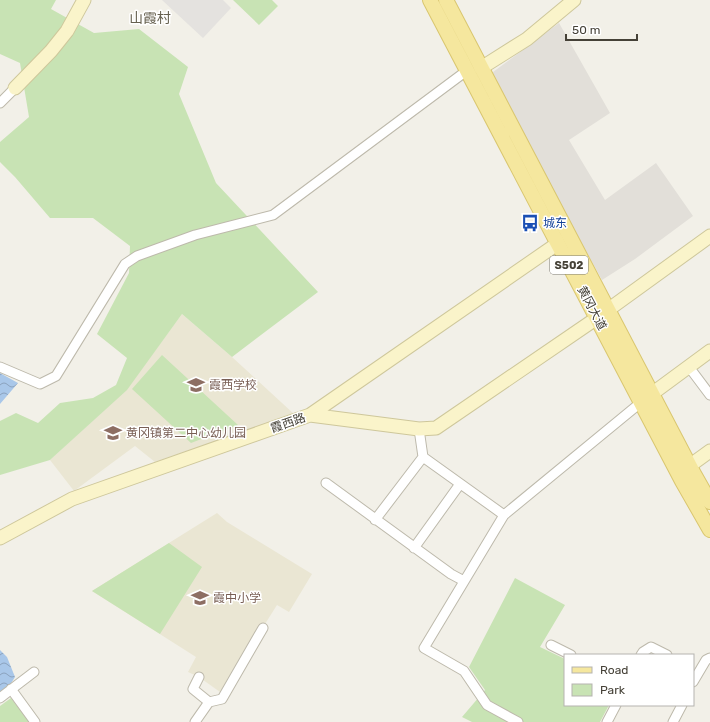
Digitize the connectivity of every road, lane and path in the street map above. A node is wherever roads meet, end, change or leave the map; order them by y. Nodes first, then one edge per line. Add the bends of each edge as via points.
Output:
1 (84, 0) edge
2 (430, 0) edge
3 (446, 0) edge
4 (574, 0) edge
5 (481, 68) dead end
6 (465, 72) dead end
7 (15, 88) joint
8 (0, 103) edge
9 (710, 236) edge
10 (557, 244) dead end
11 (710, 351) edge
12 (0, 367) edge
13 (689, 367) junction
14 (653, 394) dead end
15 (710, 395) edge
16 (639, 404) dead end
17 (310, 415) junction
18 (419, 429) junction
19 (710, 451) edge
20 (424, 456) junction
21 (678, 474) dead end
22 (326, 483) dead end
23 (460, 484) junction
24 (710, 502) edge
25 (504, 515) junction
26 (375, 520) junction
27 (710, 530) edge
28 (0, 538) edge
29 (414, 548) junction
30 (464, 581) junction
31 (263, 628) dead end
32 (550, 645) dead end
33 (569, 654) edge
34 (642, 654) edge
35 (665, 654) edge
36 (710, 658) edge
37 (696, 669) edge
38 (34, 672) dead end
39 (199, 677) dead end
40 (11, 689) junction
41 (0, 698) edge
42 (210, 702) junction
43 (615, 706) edge
44 (678, 706) edge
45 (35, 722) edge
46 (195, 722) edge
47 (518, 722) edge
48 (607, 722) edge
49 (672, 722) edge

1 - 7 street via 67,31
2 - 27 main road, 黄冈大道 / S502
3 - 24 main road, 黄冈大道 / S502
4 - 5 street via 527,39
6 - 12 street via 273,215 195,235 137,256 125,264 56,376 40,384
7 - 8 street
9 - 18 street, 霞西路 via 609,310 436,428
10 - 17 street
11 - 13 street
13 - 14 street
13 - 15 street
16 - 25 street
17 - 18 street, 霞西路
17 - 28 street, 霞西路 via 72,499
18 - 20 street
19 - 21 street
20 - 23 street
20 - 26 street
22 - 26 street
23 - 25 street
23 - 29 street
25 - 30 street
26 - 29 street
29 - 30 street
30 - 47 street via 424,648 464,671 487,705
31 - 42 street via 222,699
32 - 33 street
34 - 35 street via 651,648
36 - 37 street
38 - 40 street
39 - 42 street via 193,689
40 - 41 street
40 - 45 street
42 - 46 street
43 - 48 street
44 - 49 street

